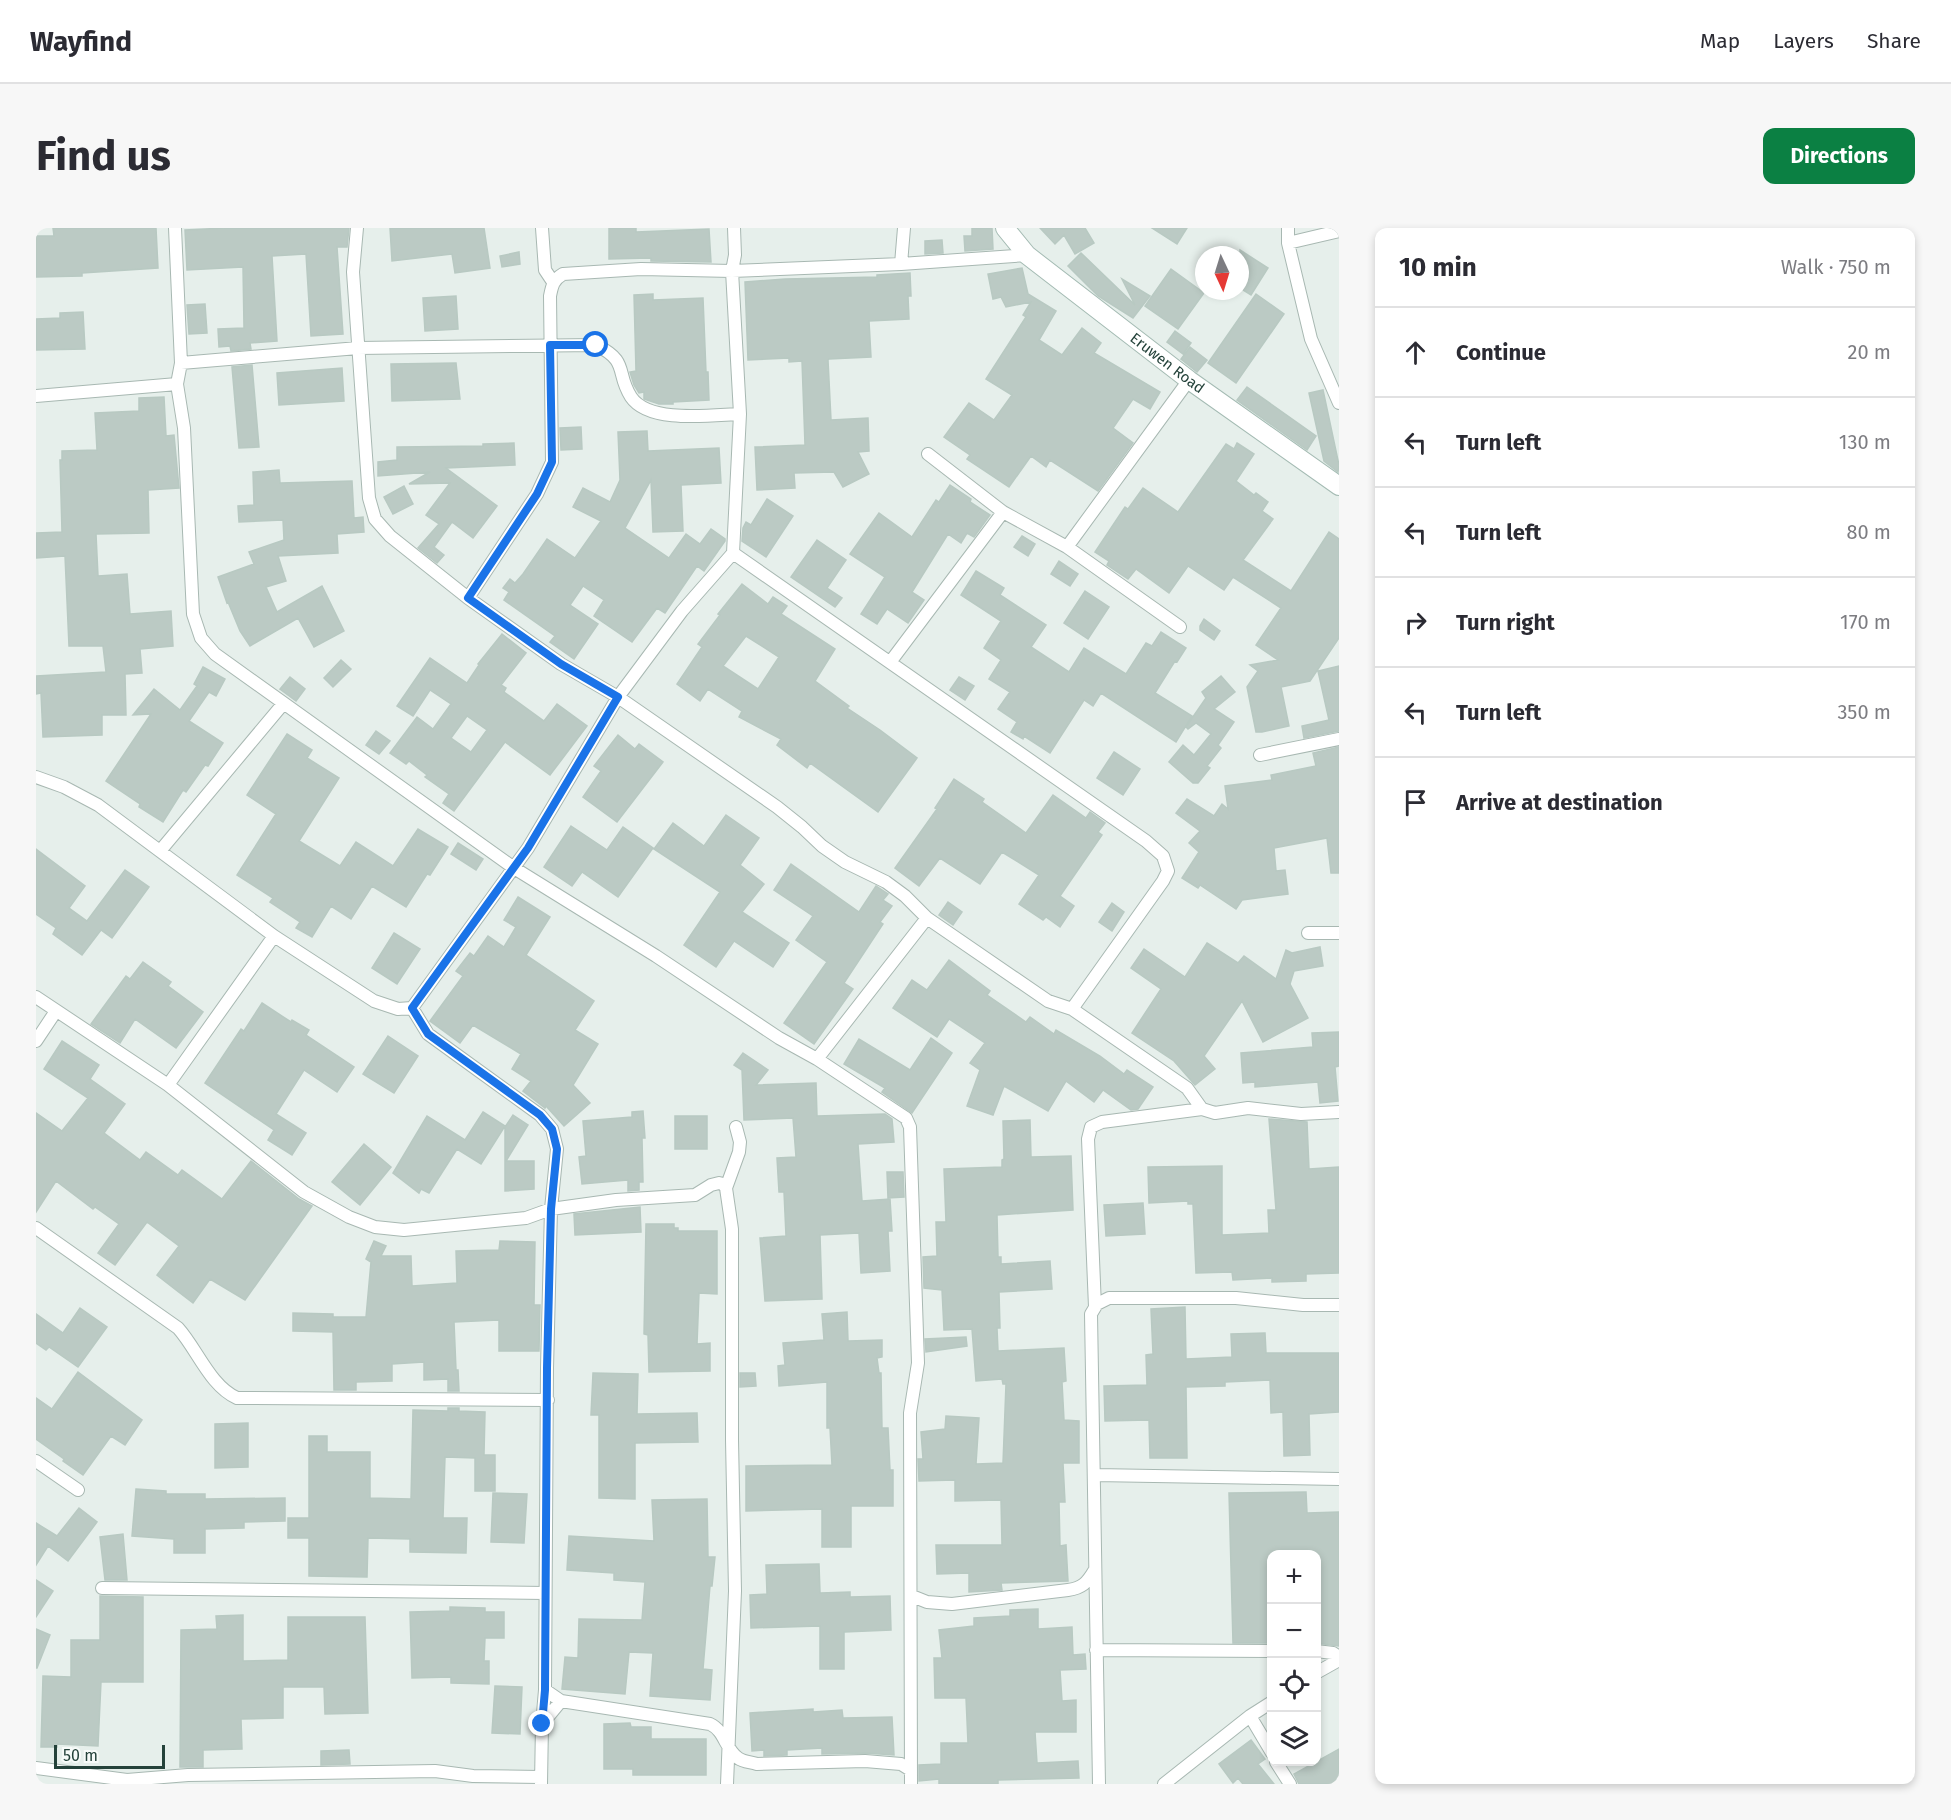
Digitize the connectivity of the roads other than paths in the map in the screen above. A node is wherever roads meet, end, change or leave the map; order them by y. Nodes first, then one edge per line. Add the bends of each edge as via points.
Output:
1 (175, 228) edge
2 (357, 228) edge
3 (542, 228) edge
4 (734, 228) edge
5 (904, 228) edge
6 (1005, 228) edge
7 (1288, 228) edge
8 (1338, 230) edge
9 (1288, 243) junction
10 (1027, 255) junction
11 (901, 264) junction
12 (732, 271) junction
13 (553, 282) junction
14 (550, 345) junction
15 (358, 348) junction
16 (181, 363) junction
17 (1189, 380) junction
18 (177, 384) junction
19 (36, 396) edge
20 (1339, 403) edge
21 (740, 414) junction
22 (928, 454) dead end
23 (1339, 486) edge
24 (1003, 512) junction
25 (1067, 547) junction
26 (733, 553) junction
27 (468, 598) junction
28 (1180, 627) dead end
29 (891, 661) junction
30 (618, 697) junction
31 (283, 704) junction
32 (1339, 739) edge
33 (1260, 755) dead end
34 (36, 777) edge
35 (160, 851) junction
36 (514, 868) junction
37 (927, 918) junction
38 (1308, 933) dead end
39 (1339, 933) edge
40 (274, 936) junction
41 (36, 997) edge
42 (412, 1008) junction
43 (1072, 1009) junction
44 (56, 1011) junction
45 (36, 1041) edge
46 (817, 1059) junction
47 (168, 1085) junction
48 (1202, 1109) junction
49 (1339, 1112) edge
50 (736, 1127) dead end
51 (726, 1188) junction
52 (551, 1209) junction
53 (36, 1228) edge
54 (1339, 1305) edge
55 (1095, 1307) junction
56 (548, 1400) junction
57 (36, 1461) edge
58 (1095, 1475) junction
59 (1339, 1479) edge
60 (78, 1490) dead end
61 (1094, 1570) junction
62 (102, 1588) dead end
63 (545, 1593) junction
64 (912, 1596) junction
65 (1096, 1650) junction
66 (1267, 1651) edge
67 (1321, 1652) edge
68 (1339, 1658) edge
69 (1321, 1670) edge
70 (545, 1690) junction
71 (561, 1701) junction
72 (1267, 1705) edge
73 (1250, 1716) junction
74 (542, 1724) junction
75 (728, 1745) junction
76 (1267, 1745) edge
77 (1279, 1766) edge
78 (36, 1768) edge
79 (909, 1769) junction
80 (540, 1780) edge
81 (727, 1784) edge
82 (911, 1784) edge
83 (1099, 1784) edge
84 (1164, 1784) edge
85 (1290, 1784) edge

1 - 16 street
2 - 15 street via 353,272
3 - 13 street via 545,270
4 - 12 street
5 - 11 street
6 - 10 street, Eruwen Road
7 - 9 street
8 - 9 street
9 - 20 street via 1311,339
10 - 11 street
10 - 17 street, Eruwen Road
11 - 12 street
12 - 13 street via 641,269 563,274
12 - 21 street
13 - 14 street
14 - 15 street
14 - 21 street via 596,345 609,352 617,359 631,398 647,409 671,416
14 - 27 street via 552,462 537,494
15 - 16 street
15 - 27 street via 369,498 375,519 390,536
16 - 18 street
17 - 23 street, Eruwen Road
17 - 25 street
18 - 19 street
18 - 31 street via 184,428 193,614 201,638 215,654
21 - 26 street
22 - 24 street
24 - 25 street
24 - 29 street
25 - 28 street
26 - 29 street
26 - 30 street via 682,611
27 - 30 street via 561,664
29 - 43 street via 1163,856 1168,872
30 - 36 street
30 - 37 street via 777,807 845,862 886,882
31 - 35 street
31 - 36 street
32 - 33 street
34 - 35 street via 98,805
35 - 40 street
36 - 42 street
36 - 46 street
37 - 43 street via 1048,1000
37 - 46 street
38 - 39 street
40 - 42 street via 374,1001 398,1010
40 - 47 street
41 - 44 street
42 - 52 street via 428,1034 540,1115 552,1129 557,1149
43 - 48 street via 1187,1088
44 - 45 street
44 - 47 street
46 - 64 street via 906,1118 910,1127 918,1363 910,1413
47 - 52 street via 304,1192 375,1227 404,1230 526,1218
48 - 49 street via 1215,1113 1248,1108 1301,1114
48 - 55 street via 1102,1122 1091,1127 1088,1139
50 - 51 street via 739,1152
51 - 52 street via 719,1184 695,1195
51 - 75 street via 732,1229 735,1591
52 - 56 street
53 - 56 street via 178,1328 217,1384 237,1398
54 - 55 street via 1236,1298 1108,1298
55 - 58 street via 1091,1314
56 - 63 street
57 - 60 street
58 - 59 street
58 - 61 street
61 - 64 street via 1080,1588 1068,1590 952,1604
61 - 65 street
62 - 63 street
63 - 70 street
64 - 79 street
65 - 66 street
65 - 83 street
67 - 68 street
68 - 69 street
70 - 71 street
70 - 74 street
71 - 74 street
71 - 75 street via 711,1724
72 - 73 street
73 - 76 street
73 - 84 street
74 - 80 street
75 - 79 street via 738,1758 757,1764 865,1761 901,1764
75 - 81 street
77 - 85 street
78 - 80 street via 128,1780 188,1775 435,1771
79 - 82 street

